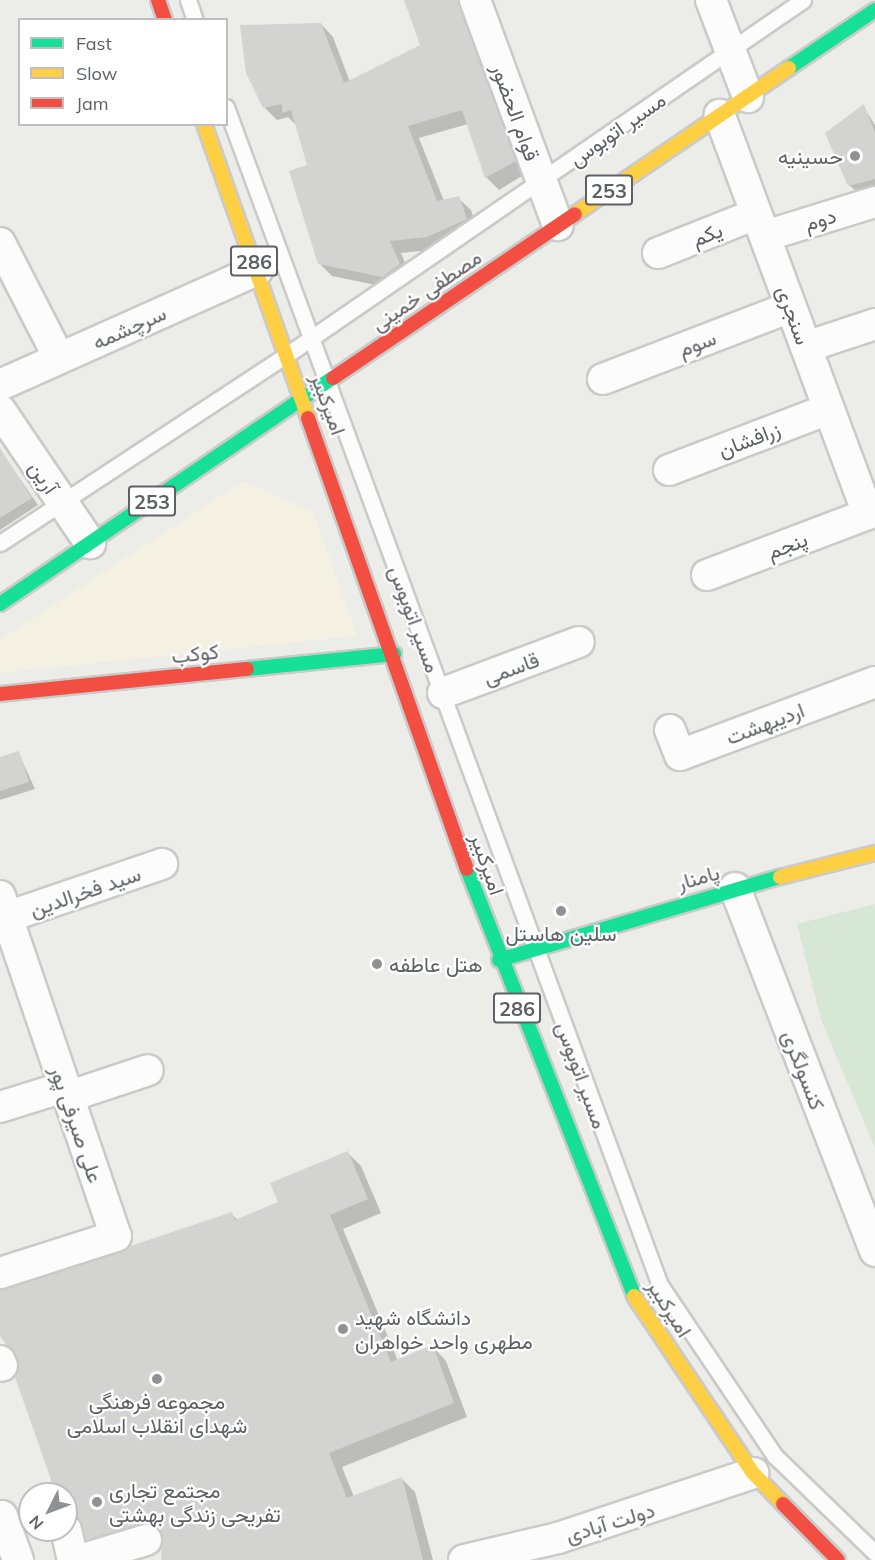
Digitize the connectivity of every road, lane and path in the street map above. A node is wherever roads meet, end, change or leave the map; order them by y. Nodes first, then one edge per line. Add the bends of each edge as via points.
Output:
1 (158, 0) edge
2 (188, 0) edge
3 (475, 0) edge
4 (711, 0) edge
5 (803, 0) edge
6 (875, 10) edge
7 (164, 18) edge
8 (194, 18) edge
9 (730, 50) junction
10 (748, 97) junction
11 (228, 112) edge
12 (720, 115) junction
13 (205, 126) edge
14 (542, 181) junction
15 (875, 202) edge
16 (558, 225) junction
17 (760, 225) junction
18 (0, 243) edge
19 (658, 253) dead end
20 (257, 270) junction
21 (791, 307) junction
22 (875, 324) edge
23 (311, 338) junction
24 (806, 347) junction
25 (288, 354) junction
26 (59, 358) junction
27 (603, 379) dead end
28 (327, 383) junction
29 (0, 385) edge
30 (304, 398) junction
31 (829, 409) junction
32 (0, 410) edge
33 (669, 470) dead end
34 (60, 501) junction
35 (868, 514) joint
36 (0, 543) edge
37 (90, 543) junction
38 (707, 575) dead end
39 (0, 604) edge
40 (579, 642) dead end
41 (394, 654) junction
42 (875, 682) edge
43 (443, 693) junction
44 (0, 694) edge
45 (670, 730) dead end
46 (875, 853) edge
47 (162, 864) dead end
48 (735, 888) junction
49 (4, 907) edge
50 (534, 947) junction
51 (499, 960) junction
52 (148, 1070) dead end
53 (66, 1092) junction
54 (0, 1107) edge
55 (875, 1251) edge
56 (0, 1274) edge
57 (753, 1473) junction
58 (2, 1516) dead end
59 (146, 1540) dead end
60 (73, 1542) edge
61 (561, 1549) edge
62 (875, 1553) edge
63 (83, 1559) edge
64 (18, 1560) edge
65 (464, 1560) edge
66 (838, 1560) edge

1 - 7 main road
2 - 8 lane
3 - 14 street, قوام الحضور
4 - 9 street
5 - 9 lane, مسیر اتوبوس
6 - 10 main road, مصطفی خمینی / 253
9 - 10 street
9 - 14 lane, مسیر اتوبوس
10 - 12 main road, مصطفی خمینی / 253
11 - 23 lane, مسیر اتوبوس
12 - 16 main road, مصطفی خمینی / 253
12 - 17 street, سنجری
13 - 20 main road, امیرکبیر / 286
14 - 16 street, قوام الحضور
14 - 23 lane, مسیر اتوبوس
15 - 17 street, دوم
16 - 28 main road, مصطفی خمینی / 253
17 - 19 street, یکم
17 - 21 street, سنجری
18 - 26 street
20 - 25 main road, امیرکبیر / 286
20 - 26 street, سرچشمه
21 - 24 street, سنجری
21 - 27 street, سوم
22 - 24 street
23 - 25 lane, مسیر اتوبوس
23 - 28 lane, مسیر اتوبوس
24 - 31 street, سنجری
25 - 30 main road, امیرکبیر / 286
25 - 34 lane, مسیر اتوبوس
26 - 29 street, سرچشمه
28 - 30 main road, مصطفی خمینی / 253
28 - 43 lane, مسیر اتوبوس
30 - 37 main road, مصطفی خمینی / 253
30 - 41 main road, امیرکبیر / 286
31 - 33 street, زرافشان
31 - 35 street, سنجری
32 - 34 street, آرین
34 - 36 lane, مسیر اتوبوس
34 - 37 street, آرین
35 - 38 street, پنجم
37 - 39 main road, مصطفی خمینی / 253
40 - 43 street, قاسمی
41 - 44 main road, کوکب
41 - 51 main road, امیرکبیر / 286
42 - 45 street, اردیبهشت via 680,755
43 - 50 lane, مسیر اتوبوس
46 - 48 main road, پامنار
47 - 49 street, سید فخرالدین
48 - 50 main road, پامنار
48 - 55 street, کنسولگری
49 - 53 street, علی صیرفی پور
50 - 51 main road, پامنار
50 - 62 lane, مسیر اتوبوس via 660,1285 775,1456
51 - 57 main road, امیرکبیر / 286 via 635,1297
52 - 53 street
53 - 54 street
53 - 56 street, علی صیرفی پور via 116,1236
57 - 61 street, دولت آبادی
57 - 66 main road, امیرکبیر / 286
58 - 64 street
59 - 63 street
60 - 63 street
61 - 65 street, دولت آبادی

